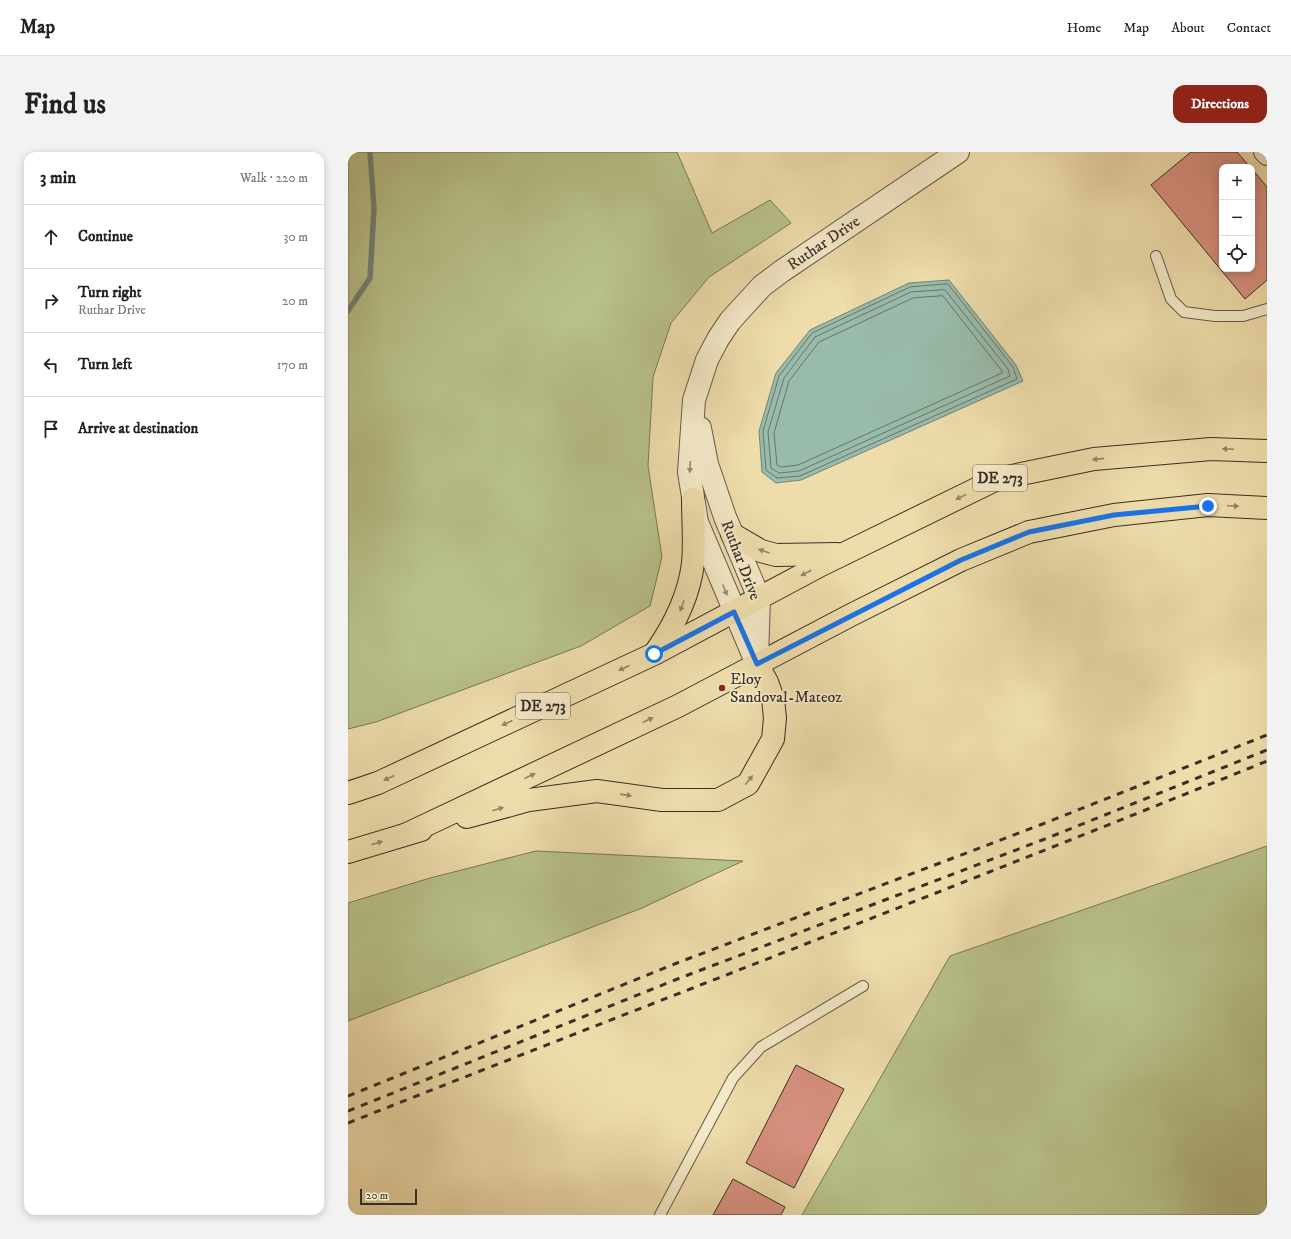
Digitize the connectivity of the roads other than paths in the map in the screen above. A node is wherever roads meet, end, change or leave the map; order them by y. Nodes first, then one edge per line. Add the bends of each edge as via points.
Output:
1 (958, 152) edge
2 (1264, 152) edge
3 (1267, 155) edge
4 (1156, 256) dead end
5 (1267, 309) edge
6 (694, 400) junction
7 (1267, 450) edge
8 (693, 499) junction
9 (1267, 508) edge
10 (732, 534) junction
11 (844, 554) junction
12 (759, 598) junction
13 (734, 612) junction
14 (654, 654) junction
15 (757, 664) junction
16 (348, 793) edge
17 (407, 834) junction
18 (348, 852) edge
19 (863, 986) dead end
20 (660, 1215) edge

1 - 6 street, Ruthar Drive via 762,286 730,320 718,339 707,360
2 - 3 street
4 - 5 lane via 1171,299 1184,312 1243,316
6 -> 8 street, Ruthar Drive via 689,472
6 - 10 street, Ruthar Drive via 707,464
7 -> 11 main road, DE 273 via 1210,449 1094,459 997,479
8 -> 13 street, Ruthar Drive via 697,522
8 -> 14 main road via 693,564 682,607 668,635
15 -> 9 main road via 961,560 1029,532 1114,515 1208,506
11 -> 10 main road via 776,555 761,551
10 - 12 street, Ruthar Drive
11 -> 12 main road, DE 273
12 - 13 main road, DE 273
12 - 15 street, Ruthar Drive
13 - 14 main road, DE 273
13 - 15 street, Ruthar Drive
14 -> 16 main road, DE 273 via 378,783
17 -> 15 main road via 678,706
17 -> 15 main road via 529,800 597,791 662,800 718,800 748,784 773,739 773,699
18 -> 17 main road
19 - 20 lane via 761,1047 732,1078

